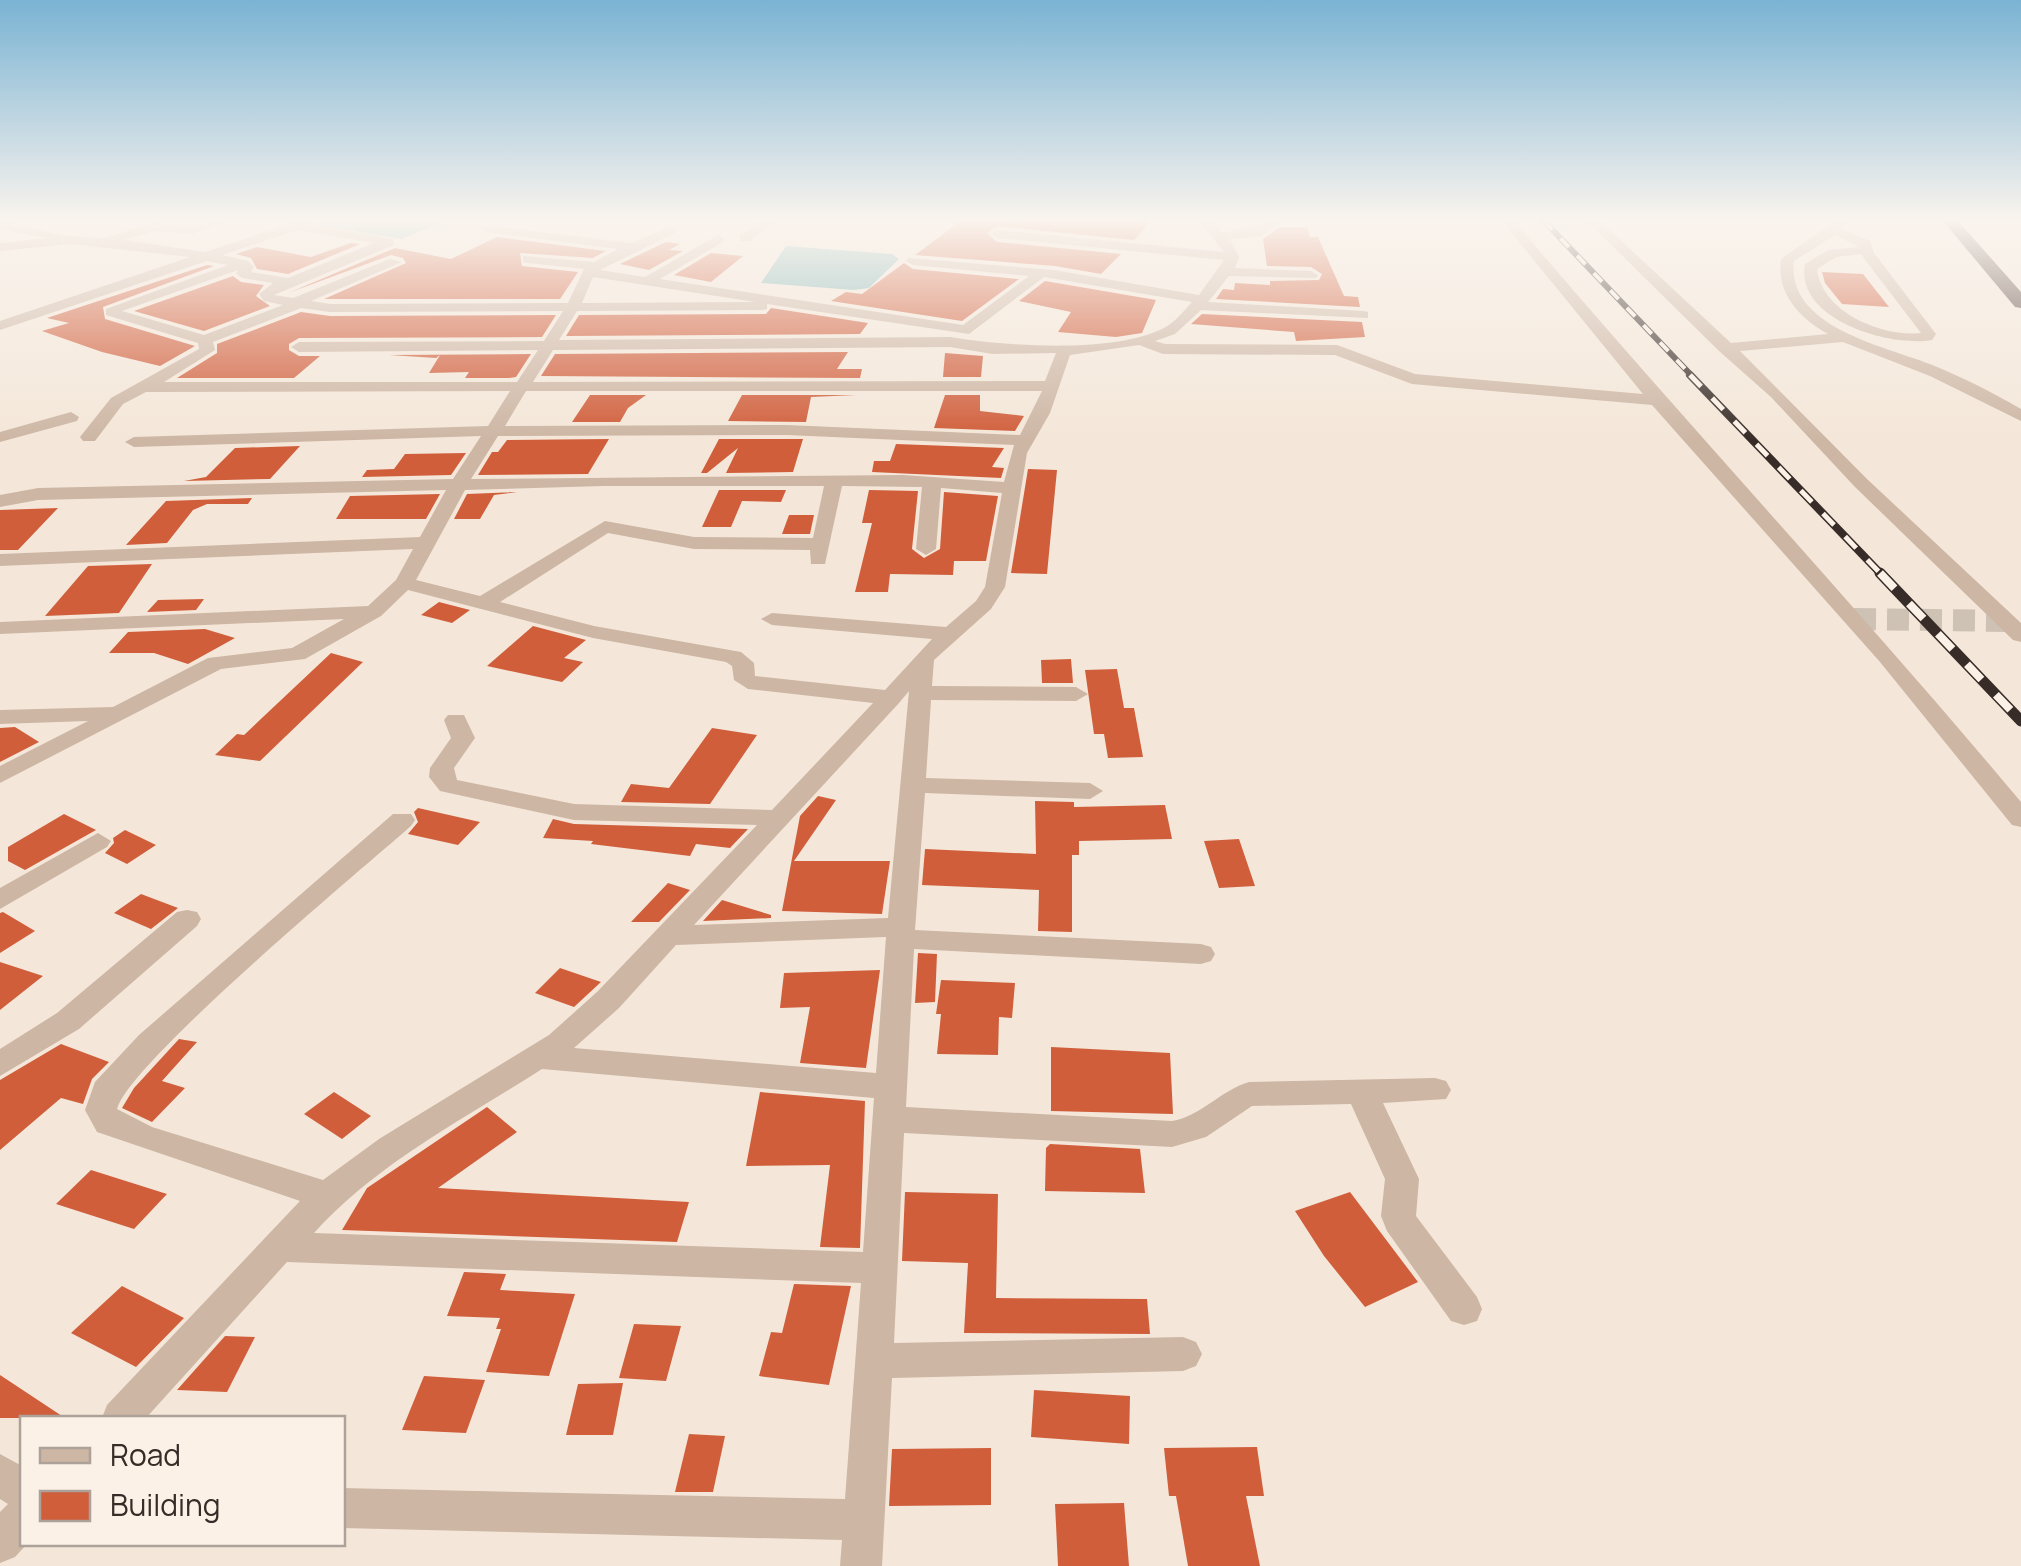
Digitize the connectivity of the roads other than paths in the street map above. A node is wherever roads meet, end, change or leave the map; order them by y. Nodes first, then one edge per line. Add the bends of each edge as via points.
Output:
1 (95, 294) edge
2 (154, 294) edge
3 (269, 294) edge
4 (319, 294) edge
5 (579, 294) edge
6 (732, 294) edge
7 (1013, 294) edge
8 (1152, 294) edge
9 (1203, 294) edge
10 (1569, 294) edge
11 (1668, 294) edge
12 (1796, 294) edge
13 (1822, 294) edge
14 (1900, 294) edge
15 (298, 303) junction
16 (1200, 303) junction
17 (574, 304) junction
18 (762, 306) dead end
19 (1363, 315) dead end
20 (2, 324) edge
21 (967, 330) junction
22 (1850, 338) junction
23 (205, 340) junction
24 (1139, 340) junction
25 (548, 343) junction
26 (299, 347) dead end
27 (1724, 348) junction
28 (1059, 350) junction
29 (520, 385) junction
30 (1054, 386) junction
31 (145, 388) junction
32 (1657, 400) junction
33 (70, 416) dead end
34 (2021, 416) edge
35 (493, 429) junction
36 (0, 436) edge
37 (90, 437) dead end
38 (1024, 440) junction
39 (134, 442) dead end
40 (460, 482) junction
41 (834, 482) junction
42 (932, 483) junction
43 (1011, 488) junction
44 (0, 501) edge
45 (425, 543) junction
46 (926, 549) dead end
47 (0, 560) edge
48 (404, 583) junction
49 (482, 604) junction
50 (374, 612) junction
51 (772, 619) dead end
52 (2016, 626) edge
53 (0, 628) edge
54 (955, 634) junction
55 (1076, 694) dead end
56 (906, 696) junction
57 (118, 713) junction
58 (0, 716) edge
59 (456, 720) dead end
60 (0, 776) edge
61 (913, 785) junction
62 (1090, 791) dead end
63 (778, 818) junction
64 (2021, 818) edge
65 (402, 820) dead end
66 (98, 841) dead end
67 (0, 900) edge
68 (186, 919) dead end
69 (901, 933) junction
70 (669, 936) junction
71 (1201, 954) dead end
72 (538, 1057) junction
73 (0, 1064) edge
74 (1435, 1090) dead end
75 (1362, 1091) junction
76 (891, 1103) junction
77 (327, 1195) junction
78 (280, 1247) junction
79 (880, 1268) junction
80 (1464, 1309) dead end
81 (1183, 1354) dead end
82 (874, 1361) junction
83 (122, 1416) edge
84 (345, 1508) edge
85 (864, 1520) junction
86 (20, 1521) edge
87 (0, 1542) edge
88 (862, 1566) edge

1 - 20 street
2 - 23 street via 110,312
3 - 15 street
4 - 15 street
5 - 17 street
6 - 21 street
7 - 21 street
8 - 16 street
9 - 16 street
10 - 32 street
11 - 27 street
12 - 22 street via 1804,310
13 - 14 street via 1864,330 1927,337
15 - 17 street
15 - 23 street
16 - 19 street
16 - 24 street via 1170,331
17 - 18 street
17 - 25 street
21 - 28 street
22 - 27 street
22 - 34 street
23 - 31 street via 200,356
24 - 28 street
24 - 32 street via 1163,349 1337,350 1412,380
25 - 26 street
25 - 28 street via 950,342
25 - 29 street
27 - 52 street
28 - 30 street
29 - 30 street
29 - 31 street
29 - 35 street
30 - 38 street
31 - 37 street via 110,407
32 - 64 street via 1888,656
33 - 36 street
35 - 38 street via 880,432
35 - 39 street
35 - 40 street
38 - 43 street
40 - 41 street
40 - 44 street via 38,494
40 - 45 street
41 - 42 street
41 - 49 street via 820,552 694,543 605,527
42 - 43 street
42 - 46 street
43 - 54 street via 995,587
45 - 47 street
45 - 48 street
48 - 49 street
48 - 50 street
49 - 56 street via 733,657 743,663 748,682
50 - 53 street
50 - 57 street via 297,654 216,663
51 - 54 street
54 - 56 street via 924,658
55 - 56 street
56 - 61 street
56 - 63 street
57 - 58 street
57 - 60 street
59 - 63 street via 463,738 441,777 449,786 574,812
61 - 62 street
61 - 69 street
63 - 70 street
65 - 77 street via 150,1043 106,1091 101,1110 109,1123 143,1137
66 - 67 street
68 - 73 street via 68,1021
69 - 70 street
69 - 71 street
69 - 76 street
70 - 72 street via 608,1000
72 - 76 street
72 - 77 street
74 - 75 street
75 - 76 street via 1249,1094 1231,1100 1192,1133
75 - 80 street via 1402,1179 1399,1221
76 - 79 street
77 - 78 street
78 - 79 street
78 - 83 street
79 - 82 street
81 - 82 street
82 - 85 street
84 - 85 street
85 - 88 street
86 - 87 street

